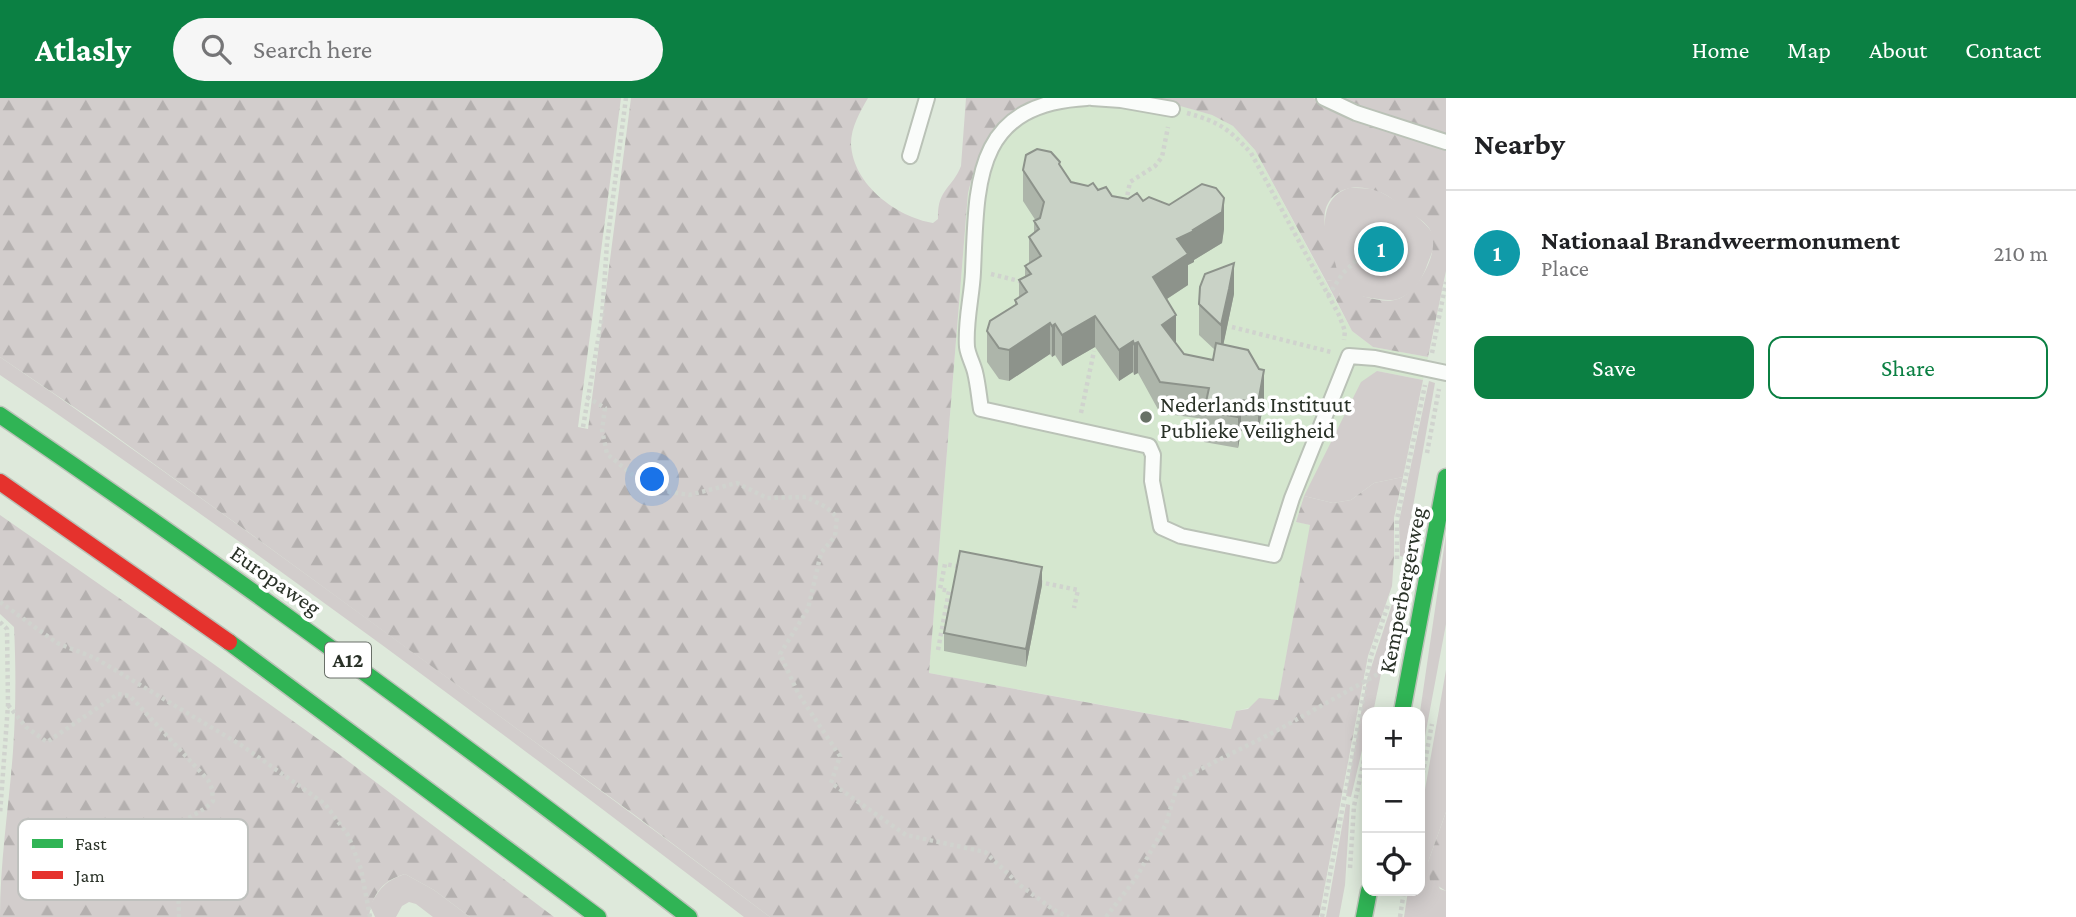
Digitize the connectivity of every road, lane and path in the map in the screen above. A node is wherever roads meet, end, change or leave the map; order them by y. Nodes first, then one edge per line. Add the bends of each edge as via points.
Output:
1 (626, 98) edge
2 (927, 98) edge
3 (1089, 98) edge
4 (1324, 98) edge
5 (1172, 109) junction
6 (1446, 142) edge
7 (910, 156) dead end
8 (1124, 208) edge
9 (1357, 260) dead end
10 (973, 270) junction
11 (1446, 282) edge
12 (1024, 283) edge
13 (1328, 296) junction
14 (1232, 327) dead end
15 (1344, 341) dead end
16 (1094, 351) dead end
17 (1349, 356) junction
18 (1429, 370) junction
19 (1446, 373) edge
20 (587, 397) junction
21 (0, 415) edge
22 (583, 427) dead end
23 (1077, 431) junction
24 (1446, 477) edge
25 (0, 482) edge
26 (1397, 564) dead end
27 (972, 569) edge
28 (1038, 582) edge
29 (1391, 598) dead end
30 (0, 602) edge
31 (1074, 608) dead end
32 (0, 622) edge
33 (938, 650) dead end
34 (1388, 668) dead end
35 (1367, 680) junction
36 (8, 705) junction
37 (1403, 707) edge
38 (1363, 770) edge
39 (1343, 800) junction
40 (1357, 801) junction
41 (0, 814) edge
42 (185, 819) edge
43 (1350, 877) dead end
44 (1368, 896) edge
45 (1403, 896) edge
46 (370, 917) edge
47 (598, 917) edge
48 (689, 917) edge
49 (1069, 917) edge
50 (1106, 917) edge
51 (1322, 917) edge
52 (1364, 917) edge
53 (1400, 917) edge

1 - 20 path via 607,243 603,317
2 - 7 lane
3 - 5 lane
3 - 10 lane via 1037,105 999,135 986,158 976,194
4 - 6 lane
5 - 8 path via 1162,158 1130,182
5 - 13 path via 1210,119 1230,130 1251,153
9 - 13 path
10 - 12 path
10 - 23 lane via 967,347 981,409
11 - 18 path
13 - 15 path via 1345,331
14 - 17 path
16 - 23 path
17 - 18 lane
17 - 23 lane via 1274,555 1181,536 1161,527 1149,446
18 - 19 lane
18 - 26 path via 1397,519
20 - 22 path
20 - 49 path via 605,408 602,430 607,454 639,480 689,495 737,483 767,498 806,497 837,517 835,536 821,553 808,609 780,654 799,695 841,756 831,783 906,835 985,852 1021,886
21 - 48 main road, Europaweg / A12 via 310,632
24 - 37 main road, Kemperbergerweg
25 - 47 main road, A12 via 265,667
27 - 33 path via 946,564 940,589 949,591
28 - 31 path via 1078,590
29 - 35 path
30 - 46 path via 57,643 95,658 159,694 325,804 348,835
32 - 36 path via 8,629
34 - 35 path
35 - 39 path
35 - 50 path via 1180,780 1166,824 1136,878
36 - 41 path
36 - 42 path via 26,727 47,742 118,694 130,696 212,789 213,801 205,810
38 - 40 path
39 - 40 path
39 - 51 path
40 - 43 path
44 - 52 main road
45 - 53 path

